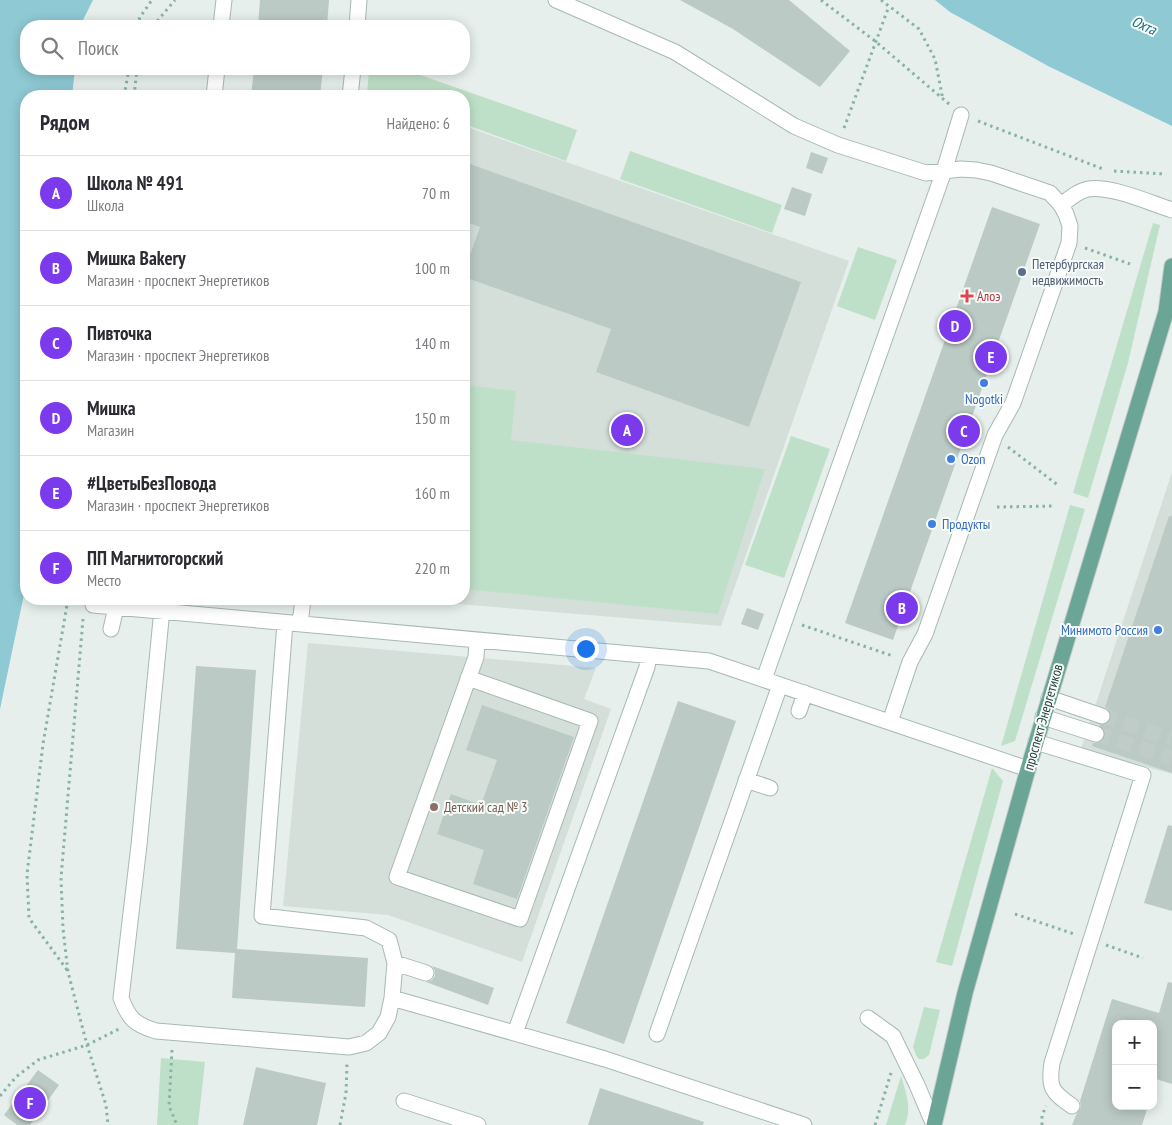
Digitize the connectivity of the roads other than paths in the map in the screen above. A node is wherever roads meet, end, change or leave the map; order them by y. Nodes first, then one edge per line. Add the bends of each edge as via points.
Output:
1 (224, 0) edge
2 (359, 0) edge
3 (556, 0) edge
4 (222, 20) edge
5 (357, 20) edge
6 (216, 75) edge
7 (352, 75) edge
8 (215, 90) edge
9 (351, 90) edge
10 (961, 115) road end
11 (944, 171) junction
12 (1061, 205) junction
13 (1172, 210) edge
14 (1172, 266) edge
15 (1169, 306) edge
16 (110, 605) edge
17 (117, 605) edge
18 (162, 605) edge
19 (302, 605) edge
20 (89, 610) road end
21 (285, 623) junction
22 (300, 624) junction
23 (111, 629) dead end
24 (477, 640) junction
25 (649, 656) junction
26 (468, 678) junction
27 (764, 680) junction
28 (780, 685) junction
29 (805, 694) junction
30 (1048, 698) junction
31 (799, 711) dead end
32 (1102, 716) tunnel mouth
33 (1043, 717) junction
34 (890, 722) junction
35 (1096, 734) tunnel mouth
36 (1036, 742) junction
37 (1028, 769) junction
38 (746, 780) junction
39 (770, 788) dead end
40 (395, 962) junction
41 (426, 973) dead end
42 (392, 998) junction
43 (868, 1018) dead end
44 (515, 1033) junction
45 (657, 1034) dead end
46 (404, 1101) dead end
47 (1072, 1106) dead end
48 (478, 1125) edge
49 (804, 1125) edge
50 (934, 1125) edge

1 - 4 lane
2 - 5 lane
3 - 11 lane via 675,52 794,126 904,174
6 - 8 lane
7 - 9 lane
10 - 11 lane
11 - 12 lane via 992,173 1050,193
11 - 27 lane
12 - 13 lane via 1086,189 1103,188
12 - 34 lane via 1070,226 1070,243 1013,403 994,435 925,634 910,662
14 - 15 main road, проспект Энергетиков
15 - 30 main road, проспект Энергетиков
16 - 20 lane
17 - 23 lane
18 - 21 lane
18 - 42 lane via 121,998 131,1019 142,1027 173,1033 349,1047 366,1043 379,1032 388,1017
19 - 22 lane
21 - 22 lane
21 - 40 lane via 262,916 366,928 389,940
22 - 24 lane
24 - 25 lane
24 - 26 lane via 476,657
25 - 27 lane via 709,661
25 - 44 lane
26 - 26 lane via 590,721 520,919 398,877
27 - 28 lane
28 - 29 lane
28 - 38 lane
29 - 31 lane
29 - 34 lane
30 - 32 lane
30 - 33 main road, проспект Энергетиков
33 - 35 lane
33 - 36 main road, проспект Энергетиков
34 - 37 lane
36 - 37 main road, проспект Энергетиков
36 - 47 lane via 1143,775 1052,1063 1052,1089
37 - 50 main road, проспект Энергетиков via 965,993
38 - 39 lane
38 - 45 lane
40 - 41 lane
40 - 42 lane
42 - 44 lane
43 - 50 lane via 893,1036
44 - 49 lane via 605,1059
46 - 48 lane

